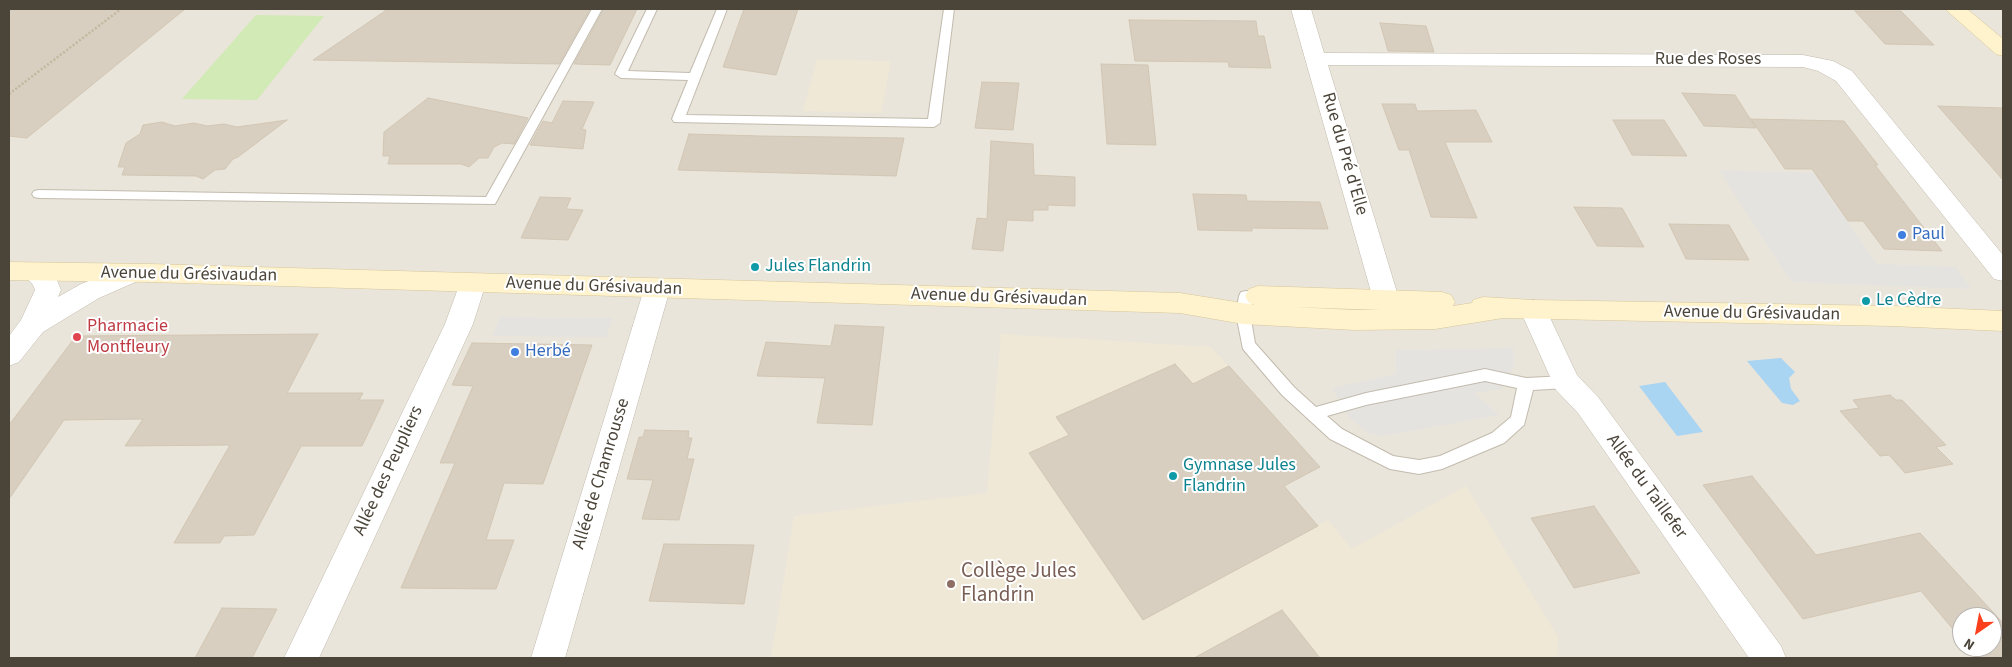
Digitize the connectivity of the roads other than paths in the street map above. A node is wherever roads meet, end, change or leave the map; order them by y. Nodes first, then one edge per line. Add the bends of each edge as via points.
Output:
1 (597, 9) edge
2 (652, 9) edge
3 (722, 9) edge
4 (949, 9) edge
5 (1301, 9) edge
6 (1955, 9) edge
7 (2003, 50) edge
8 (1316, 59) junction
9 (695, 77) junction
10 (39, 194) dead end
11 (9, 271) edge
12 (35, 272) junction
13 (2003, 272) edge
14 (131, 273) junction
15 (473, 283) junction
16 (656, 289) junction
17 (1386, 300) junction
18 (1244, 305) junction
19 (1500, 309) junction
20 (1533, 310) junction
21 (2003, 321) edge
22 (33, 325) junction
23 (9, 355) edge
24 (1566, 382) junction
25 (1526, 384) junction
26 (1312, 414) junction
27 (301, 658) edge
28 (548, 658) edge
29 (1769, 658) edge

1 - 10 lane via 490,202
2 - 9 lane via 621,74
3 - 9 lane
4 - 9 lane via 934,123 678,120
5 - 8 street, Rue du Pré d'Elle
6 - 7 street
8 - 13 street, Rue des Roses via 1803,61 1825,66 1844,76
8 - 17 street, Rue du Pré d'Elle
11 - 12 street, Avenue du Grésivaudan
12 - 14 street, Avenue du Grésivaudan
12 - 22 street via 45,280 48,290
14 - 15 street, Avenue du Grésivaudan
14 - 22 street
15 - 16 street, Avenue du Grésivaudan
15 - 27 street, Allée des Peupliers via 459,324
16 - 18 street, Avenue du Grésivaudan
16 - 28 street, Allée de Chamrousse
17 - 18 street, Avenue du Grésivaudan
17 - 19 street, Avenue du Grésivaudan via 1431,300
18 - 19 street, Avenue du Grésivaudan via 1355,320 1435,319
18 - 26 lane via 1248,345
19 - 20 street, Avenue du Grésivaudan
20 - 21 street, Avenue du Grésivaudan
20 - 24 street, Allée du Taillefer
22 - 23 street
24 - 25 lane
24 - 29 street, Allée du Taillefer via 1588,405
25 - 26 lane via 1484,375 1366,399
25 - 26 lane via 1518,420 1498,438 1442,462 1419,467 1390,462 1336,434

